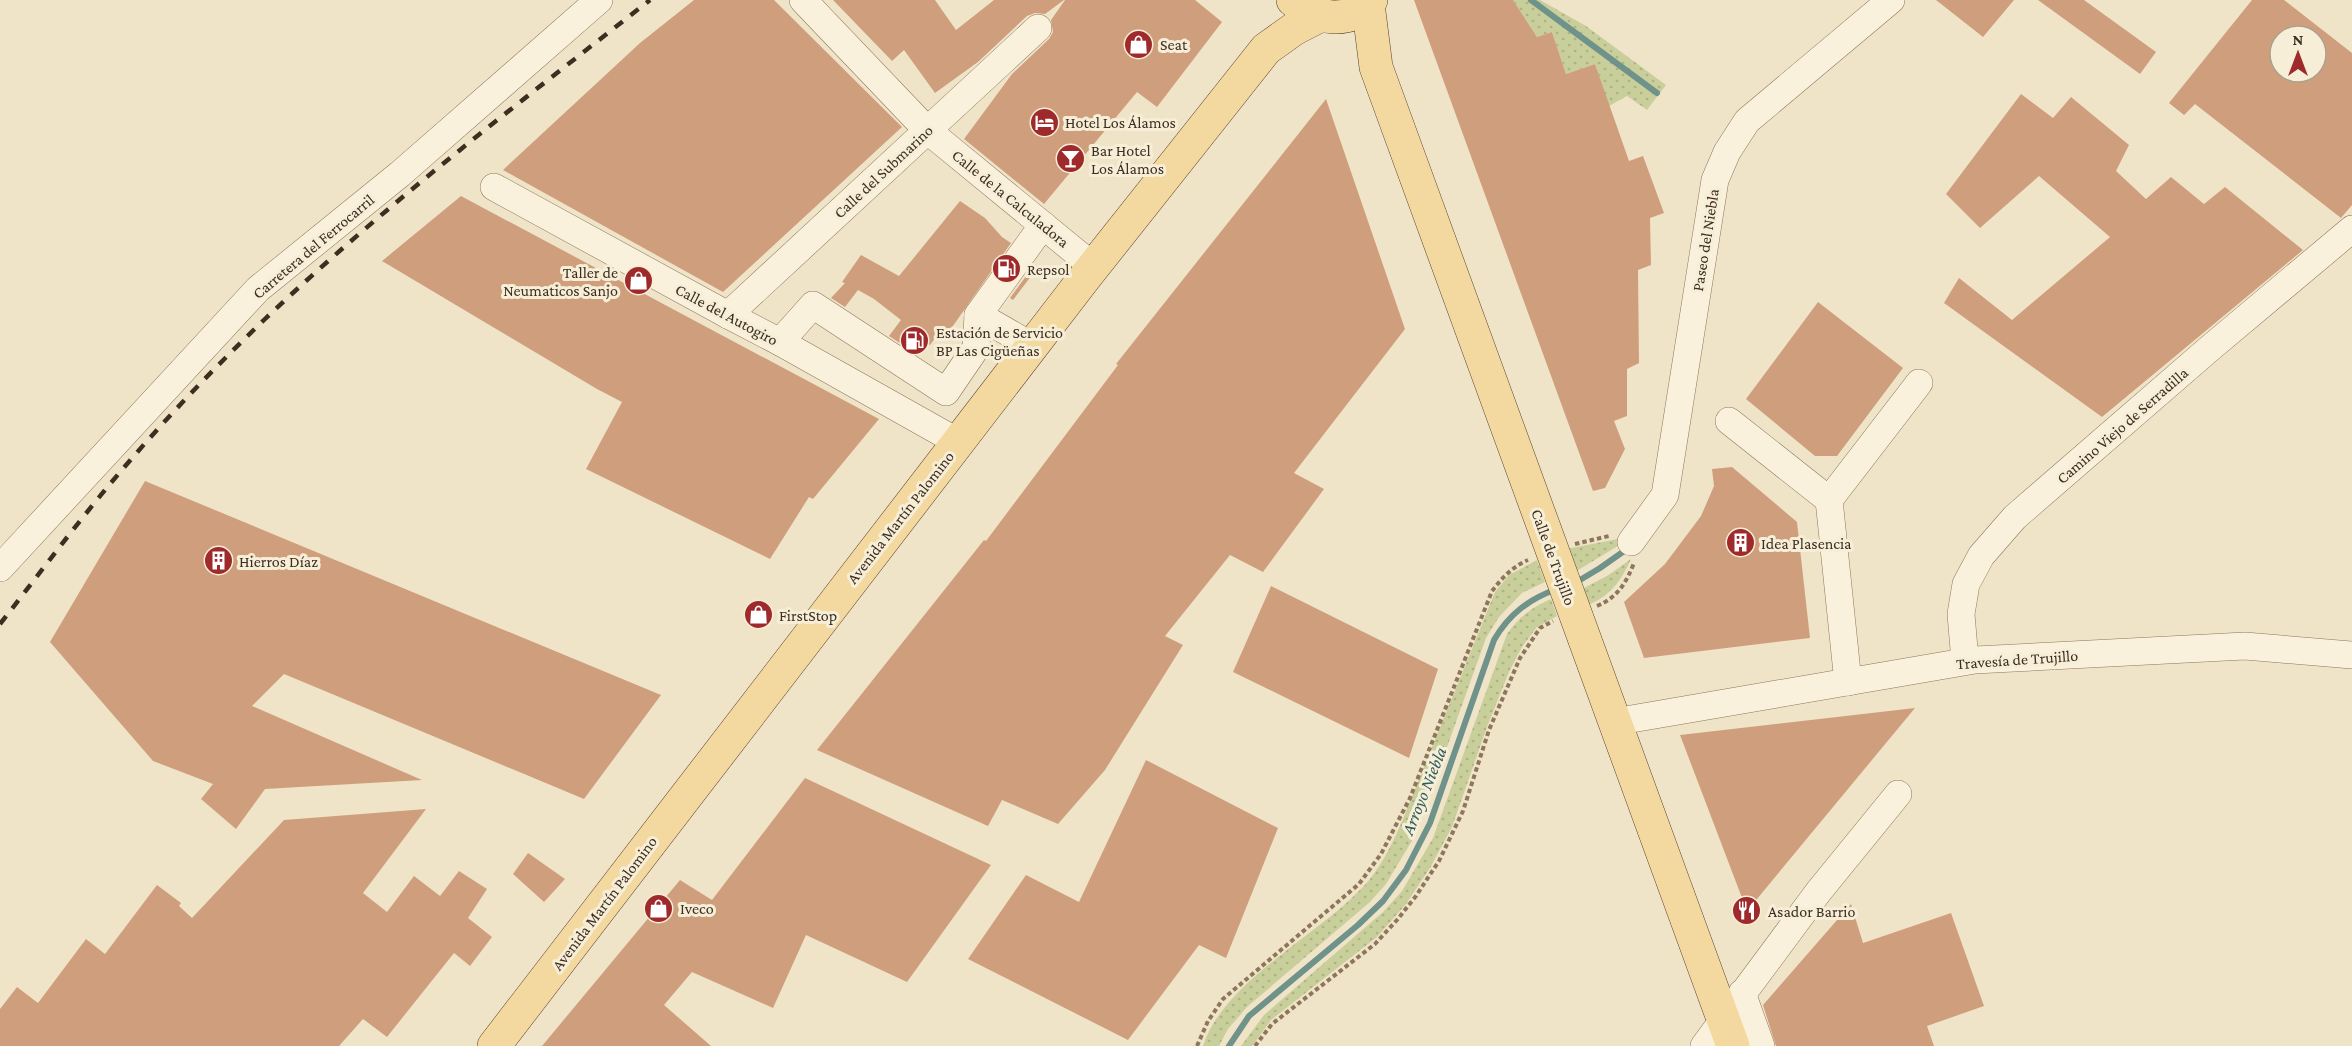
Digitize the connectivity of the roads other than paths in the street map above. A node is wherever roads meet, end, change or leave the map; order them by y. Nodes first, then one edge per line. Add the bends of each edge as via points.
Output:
1 (599, 0) edge
2 (803, 0) edge
3 (1281, 0) edge
4 (1890, 0) edge
5 (1339, 7) edge
6 (1038, 28) dead end
7 (1266, 49) junction
8 (927, 130) junction
9 (494, 187) dead end
10 (1043, 225) junction
11 (2352, 229) edge
12 (1094, 267) junction
13 (728, 315) junction
14 (978, 315) junction
15 (858, 336) junction
16 (780, 342) junction
17 (1032, 346) junction
18 (817, 363) junction
19 (1919, 383) dead end
20 (946, 392) junction
21 (1729, 421) dead end
22 (925, 424) junction
23 (958, 442) junction
24 (1829, 500) junction
25 (1631, 542) road end
26 (0, 568) edge
27 (2352, 655) edge
28 (1965, 661) junction
29 (1848, 682) junction
30 (1614, 723) junction
31 (1898, 794) dead end
32 (1742, 993) junction
33 (1728, 1033) edge
34 (494, 1046) edge
35 (1704, 1046) edge
36 (1761, 1046) edge

1 - 26 street, Carretera del Ferrocarril via 400,174 258,289
2 - 8 street, Calle de la Calculadora
3 - 7 main road, Avenida Martín Palomino
4 - 25 street, Paseo del Niebla via 1747,121 1727,152 1715,180 1665,495
5 - 7 main road, Avenida Martín Palomino via 1294,29
5 - 30 main road, Calle de Trujillo via 1376,67
6 - 8 street, Calle del Submarino
7 - 12 main road, Avenida Martín Palomino
8 - 10 street, Calle de la Calculadora
8 - 13 street, Calle del Submarino
9 - 13 street, Calle del Autogiro
10 - 12 street, Calle de la Calculadora
10 - 14 street
11 - 28 street, Camino Viejo de Serradilla via 2015,517 1981,556 1966,584 1961,614
12 - 17 main road, Avenida Martín Palomino
13 - 16 street, Calle del Autogiro
14 - 17 street
14 - 20 street via 976,348
15 - 16 street via 813,305
15 - 18 street
15 - 20 street
16 - 18 street, Calle del Autogiro
17 - 23 main road, Avenida Martín Palomino
18 - 22 street, Calle del Autogiro
19 - 24 street
20 - 22 street
21 - 24 street
22 - 23 street, Calle del Autogiro
23 - 34 main road, Avenida Martín Palomino
24 - 29 street
27 - 28 street, Travesía de Trujillo via 2245,646
28 - 29 street, Travesía de Trujillo
29 - 30 street, Travesía de Trujillo
30 - 33 main road, Calle de Trujillo
31 - 32 street
32 - 33 street
32 - 36 street
33 - 35 street

